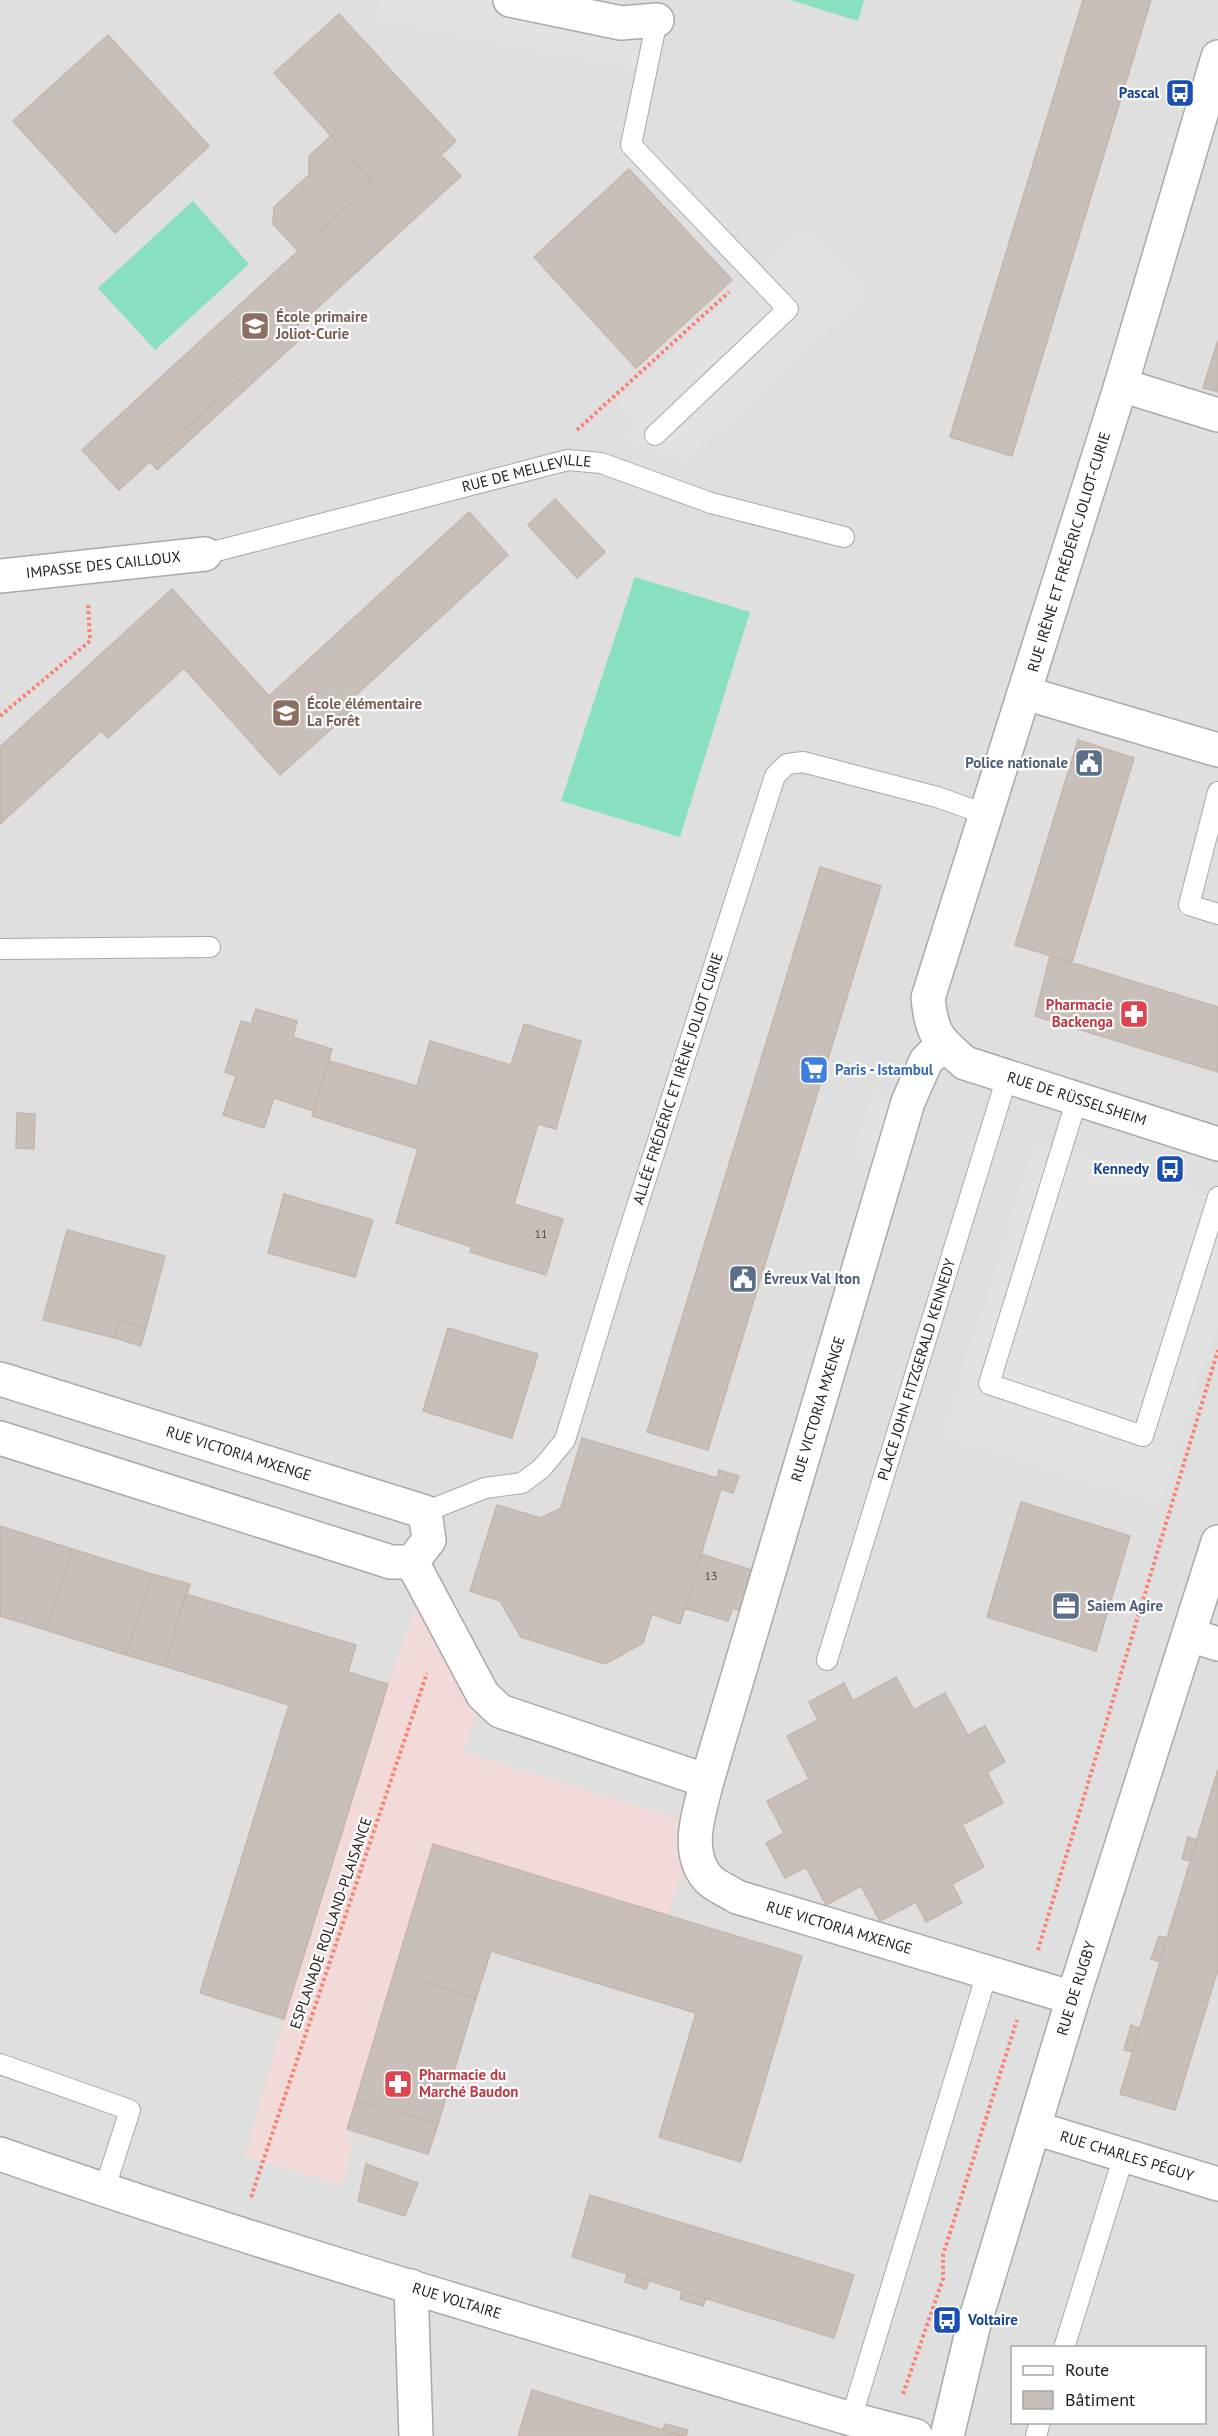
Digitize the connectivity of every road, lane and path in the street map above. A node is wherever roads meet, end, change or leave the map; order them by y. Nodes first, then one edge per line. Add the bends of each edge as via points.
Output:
1 (510, 0) edge
2 (657, 20) joint
3 (1218, 57) edge
4 (752, 271) junction
5 (1121, 385) junction
6 (1218, 415) edge
7 (655, 435) dead end
8 (537, 466) junction
9 (844, 537) dead end
10 (205, 554) joint
11 (85, 567) junction
12 (0, 576) edge
13 (1025, 693) junction
14 (0, 716) edge
15 (1218, 750) edge
16 (1218, 792) edge
17 (985, 814) junction
18 (1218, 914) edge
19 (210, 947) dead end
20 (0, 949) edge
21 (943, 1044) junction
22 (1007, 1077) junction
23 (1077, 1099) junction
24 (1218, 1144) edge
25 (1218, 1197) edge
26 (1218, 1350) edge
27 (0, 1379) edge
28 (0, 1438) edge
29 (425, 1512) junction
30 (1218, 1542) edge
31 (412, 1562) junction
32 (445, 1621) junction
33 (1204, 1639) edge
34 (827, 1660) dead end
35 (707, 1781) junction
36 (987, 1973) junction
37 (1028, 1985) junction
38 (1073, 1998) junction
39 (0, 2064) edge
40 (1035, 2128) junction
41 (0, 2154) edge
42 (1124, 2155) junction
43 (1218, 2184) edge
44 (104, 2191) junction
45 (239, 2233) junction
46 (411, 2286) junction
47 (1065, 2346) edge
48 (903, 2395) dead end
49 (851, 2419) junction
50 (416, 2436) edge
51 (916, 2436) edge
52 (947, 2436) edge

1 - 2 street via 621,23
2 - 4 lane via 631,146
3 - 5 street, RUE IRÈNE ET FRÉDÉRIC JOLIOT-CURIE
4 - 7 lane via 788,309
4 - 8 path
5 - 6 street
5 - 13 street, RUE IRÈNE ET FRÉDÉRIC JOLIOT-CURIE
8 - 9 lane, RUE DE MELLEVILLE via 568,459 601,463 711,503
8 - 10 lane, RUE DE MELLEVILLE
10 - 11 street, IMPASSE DES CAILLOUX
11 - 12 street, IMPASSE DES CAILLOUX
11 - 14 path via 90,641
13 - 15 street
13 - 17 street, RUE IRÈNE ET FRÉDÉRIC JOLIOT-CURIE
16 - 18 lane via 1189,905
17 - 21 street, RUE IRÈNE ET FRÉDÉRIC JOLIOT-CURIE via 928,998 931,1025
17 - 29 lane, ALLÉE FRÉDÉRIC ET IRÈNE JOLIOT CURIE via 937,797 803,762 787,764 775,776 565,1440 542,1468 522,1483 485,1488
19 - 20 lane
21 - 22 street, RUE DE RÜSSELSHEIM via 965,1063
21 - 35 street, RUE VICTORIA MXENGE via 926,1061 908,1102
22 - 23 street, RUE DE RÜSSELSHEIM
22 - 34 lane, PLACE JOHN FITZGERALD KENNEDY
23 - 24 street, RUE DE RÜSSELSHEIM
23 - 25 lane via 989,1384 1143,1436
26 - 37 path
27 - 29 street, RUE VICTORIA MXENGE
28 - 31 street via 391,1562
29 - 31 street via 429,1540
30 - 33 street, RUE DE RUGBY
31 - 32 street
32 - 35 street via 483,1695 500,1711
32 - 45 path, ESPLANADE ROLLAND-PLAISANCE
33 - 38 street, RUE DE RUGBY
35 - 36 street, RUE VICTORIA MXENGE via 696,1824 696,1856 706,1877 737,1898
36 - 37 street, RUE VICTORIA MXENGE
36 - 49 lane
37 - 38 street, RUE VICTORIA MXENGE
37 - 48 path via 943,2255 943,2279
38 - 40 street, RUE DE RUGBY
39 - 44 lane via 130,2110
40 - 42 street, RUE CHARLES PÉGUY
40 - 52 street, RUE DE RUGBY via 965,2355
41 - 44 street, RUE VOLTAIRE
42 - 43 street, RUE CHARLES PÉGUY
42 - 47 lane
44 - 45 street, RUE VOLTAIRE
45 - 46 street, RUE VOLTAIRE
46 - 49 street, RUE VOLTAIRE
46 - 50 street
49 - 51 street, RUE VOLTAIRE

